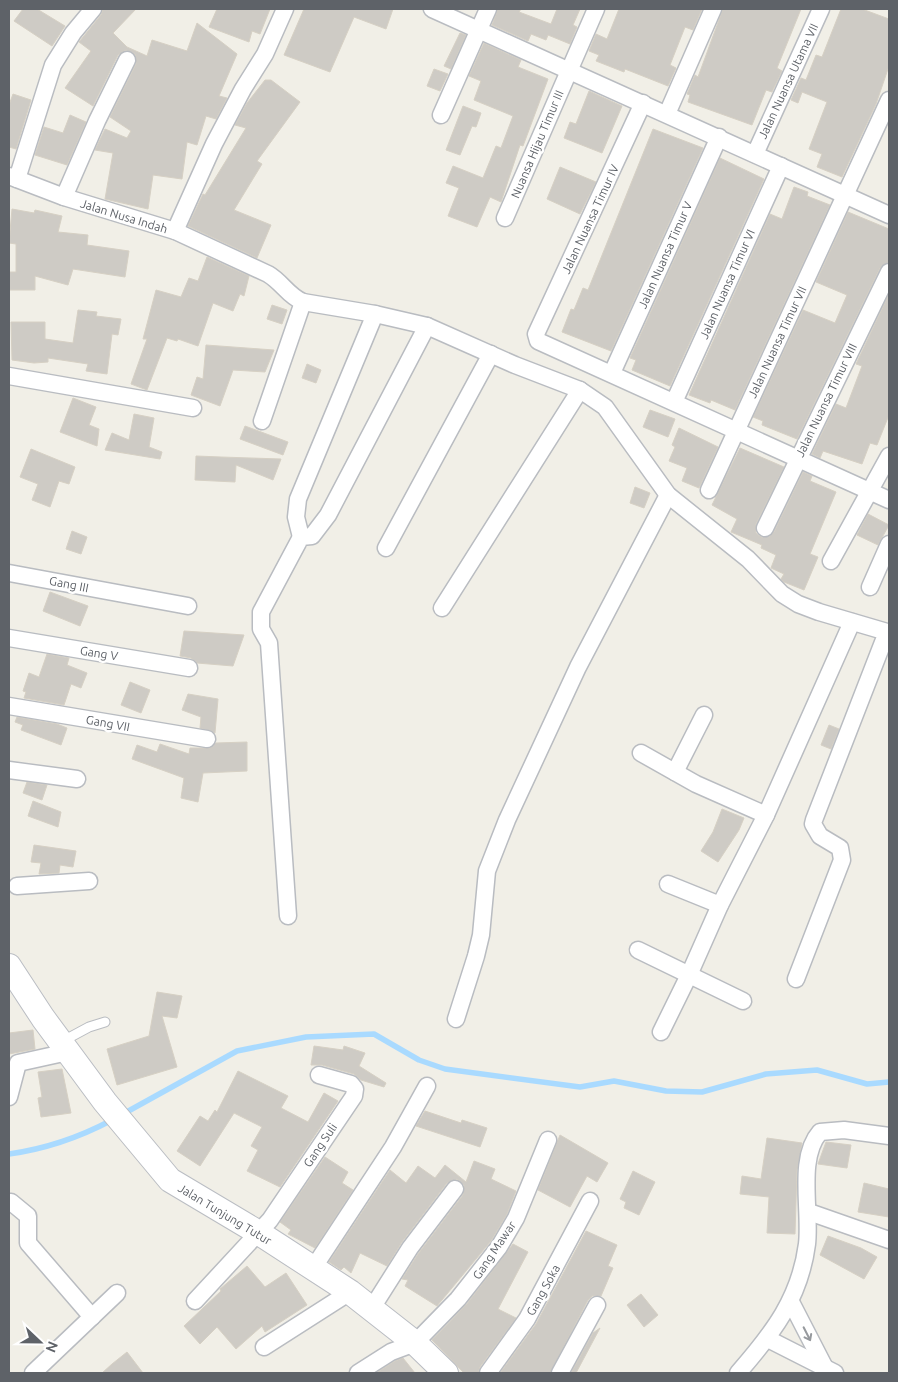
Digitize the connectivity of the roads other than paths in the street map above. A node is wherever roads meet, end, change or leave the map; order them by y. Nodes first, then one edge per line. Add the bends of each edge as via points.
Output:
1 (93, 9) edge
2 (285, 9) edge
3 (432, 9) edge
4 (488, 9) edge
5 (596, 9) edge
6 (713, 9) edge
7 (821, 9) edge
8 (479, 30) junction
9 (127, 60) dead end
10 (569, 70) junction
11 (889, 100) edge
12 (643, 103) junction
13 (668, 114) junction
14 (441, 115) dead end
15 (719, 137) junction
16 (755, 154) junction
17 (781, 166) junction
18 (13, 178) edge
19 (846, 195) junction
20 (64, 198) junction
21 (889, 215) edge
22 (505, 218) dead end
23 (175, 231) junction
24 (889, 272) edge
25 (303, 302) junction
26 (376, 314) junction
27 (427, 326) junction
28 (491, 354) junction
29 (612, 373) junction
30 (9, 376) edge
31 (580, 390) junction
32 (674, 402) junction
33 (193, 408) dead end
34 (262, 422) dead end
35 (736, 430) junction
36 (889, 456) edge
37 (798, 458) junction
38 (709, 490) dead end
39 (870, 490) junction
40 (668, 495) junction
41 (889, 500) edge
42 (765, 528) dead end
43 (301, 537) junction
44 (889, 544) edge
45 (386, 548) dead end
46 (832, 561) dead end
47 (9, 572) edge
48 (870, 587) dead end
49 (188, 606) dead end
50 (442, 608) dead end
51 (852, 622) junction
52 (9, 638) edge
53 (189, 668) dead end
54 (9, 706) edge
55 (704, 714) dead end
56 (207, 739) dead end
57 (641, 753) dead end
58 (9, 770) edge
59 (675, 772) junction
60 (77, 779) dead end
61 (766, 815) junction
62 (89, 881) dead end
63 (668, 884) dead end
64 (17, 886) dead end
65 (720, 905) junction
66 (288, 916) dead end
67 (638, 950) dead end
68 (9, 966) edge
69 (689, 975) junction
70 (796, 979) dead end
71 (743, 1000) dead end
72 (456, 1019) dead end
73 (106, 1022) dead end
74 (661, 1032) dead end
75 (65, 1047) junction
76 (319, 1075) dead end
77 (427, 1086) dead end
78 (9, 1097) edge
79 (889, 1136) edge
80 (548, 1140) dead end
81 (455, 1189) dead end
82 (590, 1201) dead end
83 (11, 1202) dead end
84 (809, 1212) junction
85 (259, 1233) junction
86 (889, 1240) edge
87 (312, 1270) junction
88 (350, 1292) junction
89 (117, 1293) dead end
90 (195, 1301) dead end
91 (791, 1302) junction
92 (597, 1305) dead end
93 (372, 1308) junction
94 (92, 1317) junction
95 (768, 1339) junction
96 (415, 1343) junction
97 (264, 1347) dead end
98 (829, 1370) edge
99 (33, 1373) edge
100 (358, 1373) edge
101 (446, 1373) edge
102 (488, 1373) edge
103 (560, 1373) edge
104 (738, 1373) edge

1 - 18 street via 53,64
2 - 23 street, Jalan Nusa Indah via 265,54 214,144
3 - 8 street
4 - 8 street
5 - 10 street, Nuansa Hijau Timur III
6 - 13 street
7 - 16 street, Jalan Nuansa Utama VII
8 - 10 street
8 - 14 street
9 - 20 street
10 - 12 street
10 - 22 street, Nuansa Hijau Timur III
11 - 19 street, Jalan Nuansa Timur VII
12 - 13 street
12 - 29 street, Jalan Nuansa Timur IV via 536,334 543,344
13 - 15 street
15 - 16 street
15 - 29 street, Jalan Nuansa Timur V
16 - 17 street
17 - 19 street
17 - 32 street, Jalan Nuansa Timur VI
18 - 20 street, Jalan Nusa Indah
19 - 21 street
19 - 35 street, Jalan Nuansa Timur VII
20 - 23 street, Jalan Nusa Indah
23 - 25 street via 268,274 277,279 288,294
24 - 37 street, Jalan Nuansa Timur VIII
25 - 26 street
25 - 34 street
26 - 27 street
26 - 43 street via 298,499 296,517
27 - 28 street
27 - 43 street via 328,515 312,536
28 - 31 street
28 - 45 street
29 - 32 street
30 - 33 street
31 - 40 street via 605,407
31 - 50 street
32 - 35 street
35 - 37 street
35 - 38 street, Jalan Nuansa Timur VII
36 - 39 street
37 - 39 street
37 - 42 street, Jalan Nuansa Timur VIII
39 - 41 street
39 - 46 street
40 - 51 street via 748,559 792,601
40 - 72 street via 578,667 507,820 487,871 476,956
43 - 66 street via 261,612 261,629 269,643
44 - 48 street
47 - 49 street, Gang III
51 - 61 street
51 - 70 street via 888,632 814,820 820,836 840,848 842,860
52 - 53 street, Gang V
54 - 56 street, Gang VII
55 - 59 street
57 - 59 street
58 - 60 street
59 - 61 street
61 - 65 street
62 - 64 street
63 - 65 street
65 - 69 street
67 - 69 street
68 - 75 street, Jalan Tunjung Tutur
69 - 71 street
69 - 74 street
73 - 75 lane via 90,1027
75 - 78 street via 18,1063
75 - 85 street, Jalan Tunjung Tutur via 105,1102 170,1180
76 - 85 street, Gang Suli via 351,1084 355,1089 354,1096
77 - 87 street via 378,1171
79 - 84 street via 844,1130 820,1132 808,1155
80 - 96 street, Gang Mawar via 516,1218 499,1247 458,1299
81 - 93 street via 410,1248
82 - 102 street, Gang Soka via 527,1319
83 - 94 street via 28,1216 28,1243
84 - 86 street
84 - 91 street via 807,1244
85 - 87 street, Jalan Tunjung Tutur
85 - 90 street
87 - 88 street, Jalan Tunjung Tutur
88 - 93 street, Jalan Tunjung Tutur
88 - 97 street
89 - 94 street
91 - 95 street
91 -> 98 street
92 - 103 street
93 - 96 street, Jalan Tunjung Tutur
94 - 99 street
95 - 98 street
95 - 104 street
96 - 100 street via 391,1352
96 - 101 street, Jalan Tunjung Tutur

